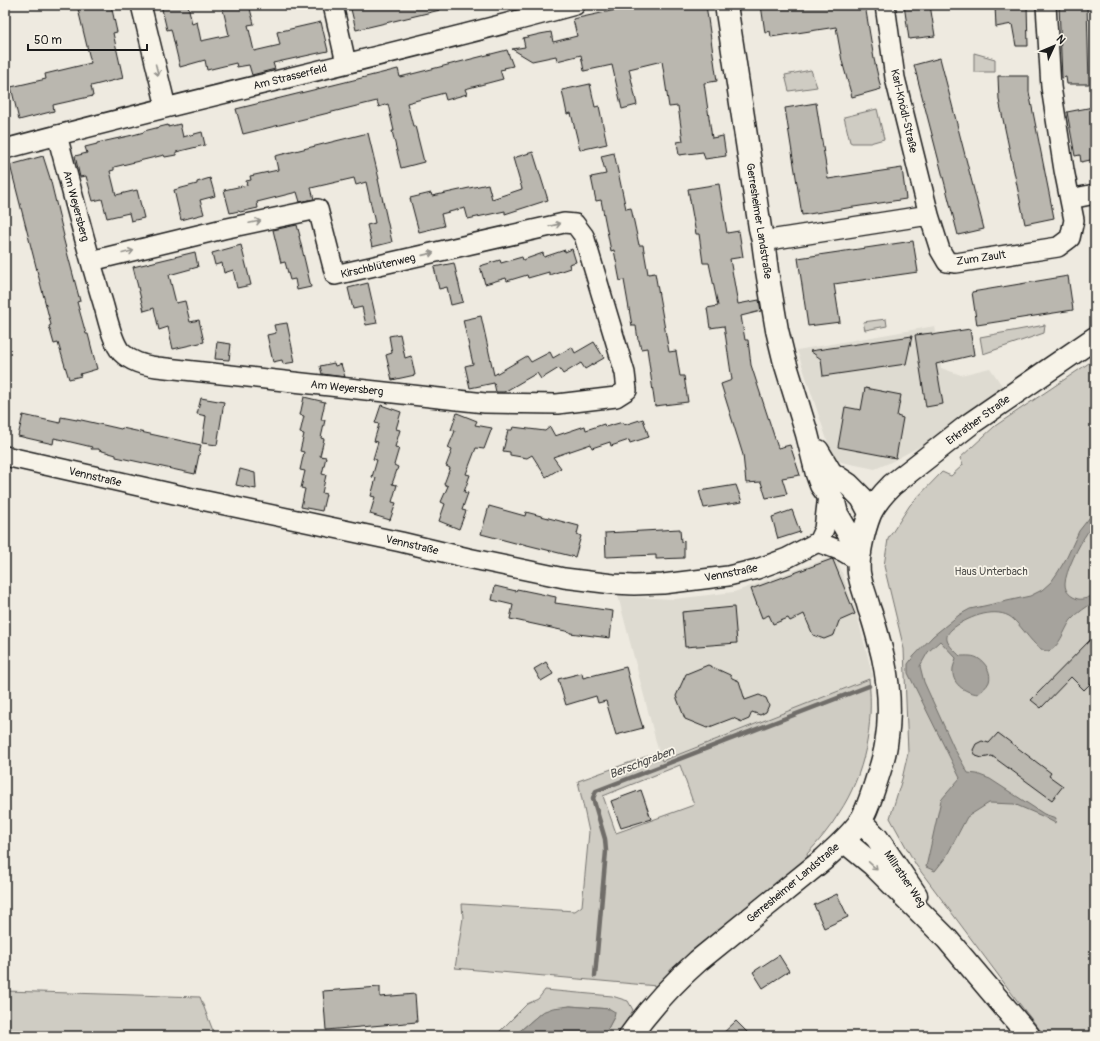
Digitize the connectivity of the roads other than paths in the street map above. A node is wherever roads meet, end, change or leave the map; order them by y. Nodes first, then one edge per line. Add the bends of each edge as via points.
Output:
1 (141, 5) edge
2 (333, 5) edge
3 (575, 5) edge
4 (726, 5) edge
5 (885, 5) edge
6 (1046, 5) edge
7 (346, 63) junction
8 (166, 107) junction
9 (57, 135) junction
10 (5, 149) edge
11 (1095, 194) edge
12 (1070, 199) junction
13 (929, 215) junction
14 (575, 224) joint
15 (763, 241) junction
16 (90, 261) junction
17 (1095, 338) edge
18 (807, 434) junction
19 (5, 456) edge
20 (849, 485) junction
21 (886, 491) junction
22 (831, 499) junction
23 (870, 513) junction
24 (818, 542) junction
25 (859, 557) junction
26 (860, 821) junction
27 (844, 841) junction
28 (946, 939) junction
29 (630, 1036) edge
30 (1029, 1036) edge

1 -> 8 street
2 - 7 street
3 - 7 street, Am Strasserfeld
4 - 15 street, Gerresheimer Landstraße
5 - 13 street, Karl-Knödl-Straße via 895,78
6 - 12 street via 1051,87
7 - 8 street, Am Strasserfeld
8 - 9 street, Am Strasserfeld
9 - 10 street, Am Strasserfeld
9 - 16 street, Am Weyersberg
11 - 12 street
12 - 13 street, Zum Zault via 1074,220 1070,238 1058,246 956,263 947,262 940,250
13 - 15 street
16 -> 14 street, Kirschblütenweg via 318,209 335,275 564,223
14 - 16 street, Am Weyersberg via 584,236 625,373 626,390 616,397 556,404 485,403 142,365 130,360 120,350
15 - 18 street, Gerresheimer Landstraße via 784,359
17 - 21 street, Erkrather Straße via 970,424
18 - 20 street, Gerresheimer Landstraße via 831,473
18 - 22 street, Gerresheimer Landstraße via 821,485
19 - 24 street, Vennstraße via 468,558 564,578 597,582 663,584 728,576 787,558
20 - 21 street, Gerresheimer Landstraße
20 - 23 street, Gerresheimer Landstraße via 862,498
21 - 23 street, Erkrather Straße
22 - 23 street via 861,513
22 - 24 street
22 - 25 street, Gerresheimer Landstraße
23 - 25 street, Gerresheimer Landstraße
24 - 25 street
25 - 26 street, Gerresheimer Landstraße via 862,586 883,657 889,703 883,759
26 - 27 street, Gerresheimer Landstraße
26 - 28 street, Millrather Weg via 877,838
27 -> 28 street, Millrather Weg via 872,864
27 - 29 street, Gerresheimer Landstraße via 680,977
28 - 30 street, Millrather Weg

